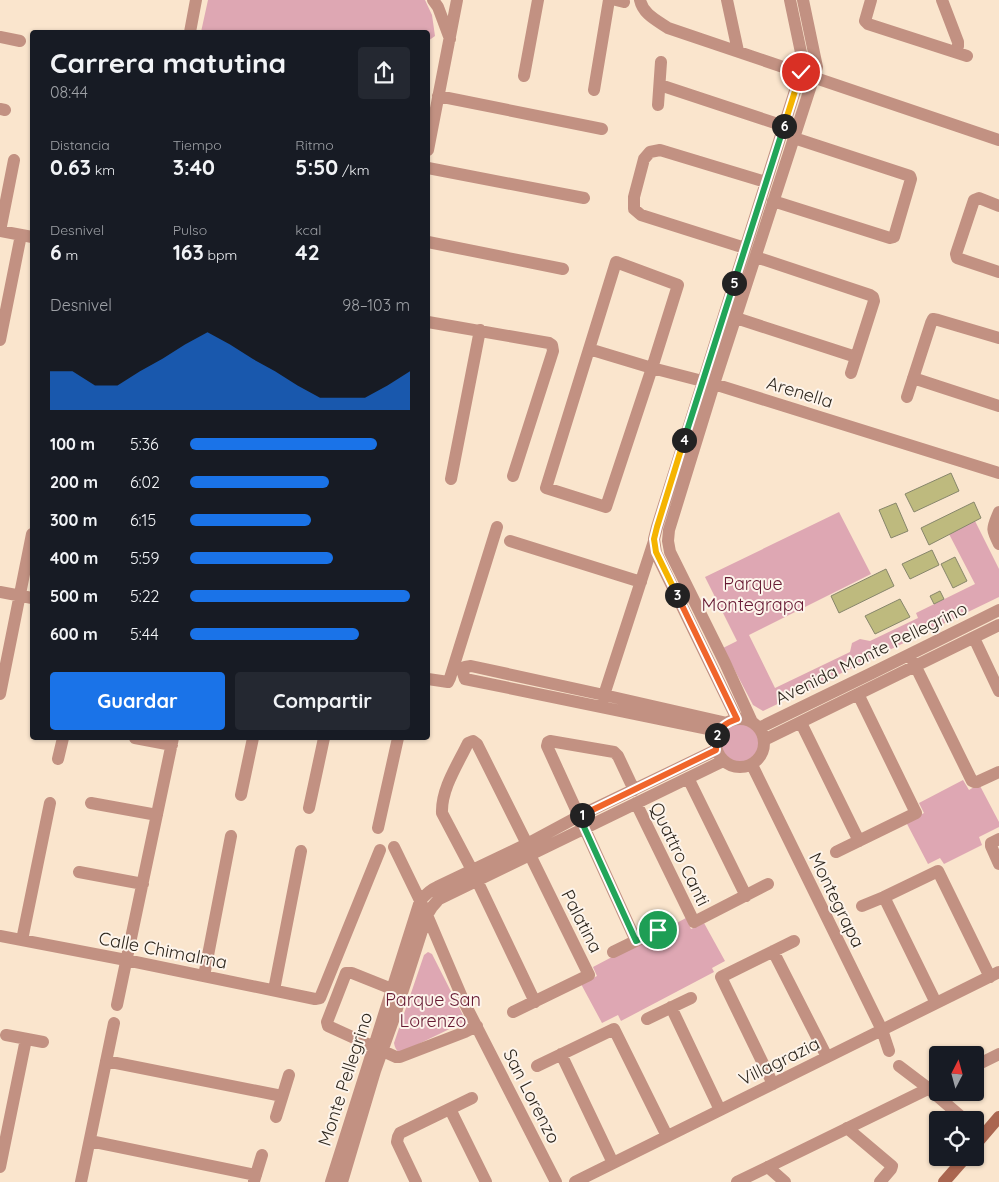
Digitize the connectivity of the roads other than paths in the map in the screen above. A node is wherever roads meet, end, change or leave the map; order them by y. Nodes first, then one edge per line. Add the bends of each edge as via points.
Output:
1 (193, 0) edge
2 (433, 0) edge
3 (457, 0) edge
4 (538, 0) edge
5 (609, 0) edge
6 (640, 0) edge
7 (728, 0) edge
8 (790, 0) edge
9 (803, 0) edge
10 (871, 0) edge
11 (942, 0) edge
12 (190, 30) edge
13 (0, 38) edge
14 (450, 39) junction
15 (20, 41) dead end
16 (738, 51) junction
17 (661, 62) dead end
18 (801, 72) junction
19 (524, 76) dead end
20 (815, 77) junction
21 (660, 85) junction
22 (594, 90) dead end
23 (438, 96) junction
24 (658, 105) dead end
25 (784, 126) junction
26 (602, 129) dead end
27 (794, 138) junction
28 (430, 139) edge
29 (999, 140) edge
30 (14, 160) dead end
31 (430, 168) edge
32 (766, 182) junction
33 (584, 198) dead end
34 (773, 201) junction
35 (999, 206) edge
36 (0, 231) edge
37 (27, 236) edge
38 (430, 242) edge
39 (745, 248) junction
40 (756, 257) junction
41 (563, 269) dead end
42 (999, 272) edge
43 (736, 318) junction
44 (430, 322) edge
45 (480, 330) junction
46 (999, 338) edge
47 (0, 340) edge
48 (589, 349) junction
49 (856, 357) junction
50 (652, 368) junction
51 (852, 373) dead end
52 (913, 378) junction
53 (708, 383) junction
54 (906, 397) dead end
55 (999, 406) edge
56 (999, 474) edge
57 (513, 476) dead end
58 (451, 479) dead end
59 (999, 512) edge
60 (497, 527) dead end
61 (654, 539) junction
62 (510, 541) dead end
63 (999, 544) edge
64 (30, 555) edge
65 (641, 582) junction
66 (0, 592) edge
67 (26, 597) edge
68 (999, 610) edge
69 (694, 616) junction
70 (999, 625) edge
71 (974, 638) junction
72 (910, 654) junction
73 (916, 666) junction
74 (430, 679) edge
75 (999, 691) edge
76 (0, 694) edge
77 (858, 694) junction
78 (604, 695) junction
79 (601, 708) junction
80 (801, 723) junction
81 (727, 724) junction
82 (758, 730) junction
83 (63, 740) edge
84 (253, 740) edge
85 (324, 740) edge
86 (398, 740) edge
87 (172, 741) edge
88 (720, 755) junction
89 (58, 759) dead end
90 (752, 765) junction
91 (999, 772) edge
92 (688, 778) junction
93 (634, 790) junction
94 (241, 795) dead end
95 (50, 803) dead end
96 (91, 803) dead end
97 (636, 803) junction
98 (309, 808) dead end
99 (157, 815) junction
100 (579, 816) junction
101 (378, 828) dead end
102 (585, 829) junction
103 (231, 836) dead end
104 (999, 839) edge
105 (859, 841) junction
106 (394, 848) dead end
107 (380, 850) dead end
108 (528, 850) junction
109 (301, 851) dead end
110 (836, 852) dead end
111 (999, 864) edge
112 (79, 872) dead end
113 (475, 875) junction
114 (143, 884) junction
115 (768, 884) dead end
116 (746, 896) junction
117 (884, 897) junction
118 (420, 901) junction
119 (862, 906) dead end
120 (426, 915) junction
121 (658, 930) dead end
122 (0, 936) edge
123 (22, 940) junction
124 (636, 941) junction
125 (794, 941) dead end
126 (773, 951) junction
127 (613, 952) dead end
128 (126, 960) junction
129 (994, 975) edge
130 (204, 976) junction
131 (274, 990) junction
132 (392, 990) junction
133 (691, 998) dead end
134 (535, 1002) junction
135 (936, 1003) junction
136 (117, 1005) dead end
137 (671, 1007) junction
138 (513, 1012) dead end
139 (647, 1019) dead end
140 (114, 1023) dead end
141 (477, 1026) junction
142 (882, 1030) junction
143 (6, 1035) dead end
144 (26, 1039) junction
145 (43, 1042) dead end
146 (378, 1049) junction
147 (889, 1051) dead end
148 (561, 1054) junction
149 (999, 1054) edge
150 (827, 1057) junction
151 (106, 1061) junction
152 (984, 1062) edge
153 (537, 1066) dead end
154 (899, 1066) dead end
155 (289, 1076) dead end
156 (773, 1084) junction
157 (929, 1084) edge
158 (929, 1088) edge
159 (282, 1096) junction
160 (472, 1098) dead end
161 (947, 1101) edge
162 (450, 1109) junction
163 (720, 1110) junction
164 (957, 1111) edge
165 (276, 1117) dead end
166 (999, 1117) edge
167 (847, 1128) junction
168 (984, 1128) edge
169 (667, 1136) junction
170 (90, 1141) junction
171 (262, 1155) dead end
172 (613, 1163) junction
173 (958, 1166) edge
174 (0, 1167) edge
175 (768, 1167) junction
176 (255, 1178) edge
177 (81, 1182) edge
178 (331, 1182) edge
179 (342, 1182) edge
180 (416, 1182) edge
181 (486, 1182) edge
182 (556, 1182) edge
183 (575, 1182) edge
184 (737, 1182) edge
185 (785, 1182) edge
186 (880, 1182) edge
187 (944, 1182) edge

1 - 12 street
2 - 14 street
3 - 14 street
4 - 19 street
5 - 22 street
6 - 16 street via 650,17 668,28
7 - 16 street
8 - 18 street via 803,62
9 - 20 street via 817,67
10 - 11 street via 865,21 868,24 961,54
13 - 15 street
14 - 23 street
16 - 18 street
17 - 21 street
18 - 20 street
18 - 25 street
20 - 27 street
20 - 29 street
21 - 24 street
21 - 25 street
23 - 26 street
23 - 28 street
25 - 32 street
27 - 34 street
27 - 34 street via 910,176 894,237
30 - 36 street
31 - 33 street
32 - 39 street
32 - 39 street via 660,150 650,152 644,159 634,209 641,215
34 - 40 street
35 - 42 street via 979,198 974,200 956,254 957,258
36 - 37 street
37 - 47 street
38 - 41 street
39 - 53 street
40 - 43 street
40 - 49 street via 873,297
43 - 49 street
43 - 53 street
44 - 45 street
45 - 57 street via 552,345 553,351
45 - 58 street
46 - 52 street via 933,319
48 - 50 street, Arenella
48 - 50 street via 616,262 678,285
48 - 50 street via 546,488 606,507
49 - 51 street
50 - 53 street, Arenella
52 - 54 street
52 - 55 street
53 - 56 street, Arenella
53 - 61 street
53 - 69 street via 668,541
59 - 63 street via 993,532
60 - 74 street via 448,682
61 - 65 street
61 - 69 street via 656,552
62 - 65 street
64 - 67 street
65 - 78 street
66 - 67 street
67 - 76 street
68 - 72 street, Avenida Monte Pellegrino
69 - 81 street
69 - 82 street via 725,663
70 - 71 street, Avenida Monte Pellegrino
71 - 73 street, Avenida Monte Pellegrino
71 - 75 street
72 - 73 street
72 - 82 street, Avenida Monte Pellegrino
73 - 77 street, Avenida Monte Pellegrino
73 - 91 street via 972,781 977,782
77 - 80 street, Avenida Monte Pellegrino
77 - 105 street via 916,813
78 - 79 street
78 - 79 street via 471,666 465,667 463,673 465,679
78 - 81 street
79 - 81 street
80 - 82 street, Avenida Monte Pellegrino
80 - 105 street
81 - 82 street
81 - 88 street via 716,740
82 - 90 street via 764,747
83 - 89 street
84 - 94 street
85 - 98 street
86 - 101 street
87 - 99 street
88 - 90 street via 732,766
88 - 92 street
88 - 93 street
90 - 142 street, Montegrapa
92 - 97 street
92 - 116 street
93 - 100 street
93 - 100 street via 614,752 550,740 547,746
95 - 123 street
96 - 99 street
97 - 102 street
97 - 116 street, Quattro Canti via 694,922
99 - 114 street
100 - 102 street
100 - 108 street
102 - 108 street
102 - 124 street
103 - 130 street
104 - 111 street via 990,846
105 - 110 street
106 - 118 street, San Lorenzo
107 - 131 street, Calle Chimalma via 320,998
108 - 113 street
108 - 113 street via 477,744 472,741 468,743 444,794 442,813
108 - 134 street, Palatina via 589,975
109 - 131 street
112 - 114 street
113 - 118 street via 431,890
113 - 120 street via 439,899
113 - 134 street
114 - 128 street
115 - 116 street, Quattro Canti
117 - 119 street
117 - 129 street via 938,871
117 - 135 street
118 - 120 street, San Lorenzo
118 - 132 street, Monte Pellegrino
120 - 141 street, San Lorenzo
120 - 146 street, Monte Pellegrino via 394,1018
121 - 124 street
122 - 123 street, Calle Chimalma
123 - 128 street, Calle Chimalma
124 - 127 street
125 - 126 street
126 - 150 street
126 - 156 street via 721,977
128 - 130 street, Calle Chimalma
128 - 136 street
129 - 135 street, Villagrazia
130 - 131 street, Calle Chimalma
132 - 146 street, Monte Pellegrino
132 - 146 street via 346,973 327,1022 328,1026
133 - 137 street
134 - 138 street, Palatina
135 - 142 street, Villagrazia
137 - 139 street
137 - 163 street
140 - 151 street
141 - 146 street via 400,1057
141 - 182 street, San Lorenzo
142 - 147 street, Montegrapa
142 - 150 street, Villagrazia
143 - 144 street
144 - 145 street
144 - 174 street
146 - 178 street, Monte Pellegrino
146 - 179 street, Monte Pellegrino
148 - 153 street
148 - 169 street via 614,1029
148 - 172 street
149 - 152 street
150 - 156 street, Villagrazia
151 - 159 street
151 - 170 street
154 - 157 street
155 - 159 street
156 - 163 street, Villagrazia
158 - 167 street
159 - 165 street
160 - 162 street
161 - 164 street
162 - 180 street via 400,1133 398,1137 397,1142
162 - 181 street
163 - 169 street, Villagrazia
166 - 168 main road
167 - 175 street
167 - 186 street via 892,1166
169 - 172 street, Villagrazia
170 - 176 street
170 - 177 street
171 - 176 street
172 - 183 street, Villagrazia
173 - 187 main road
175 - 184 street
175 - 185 street

